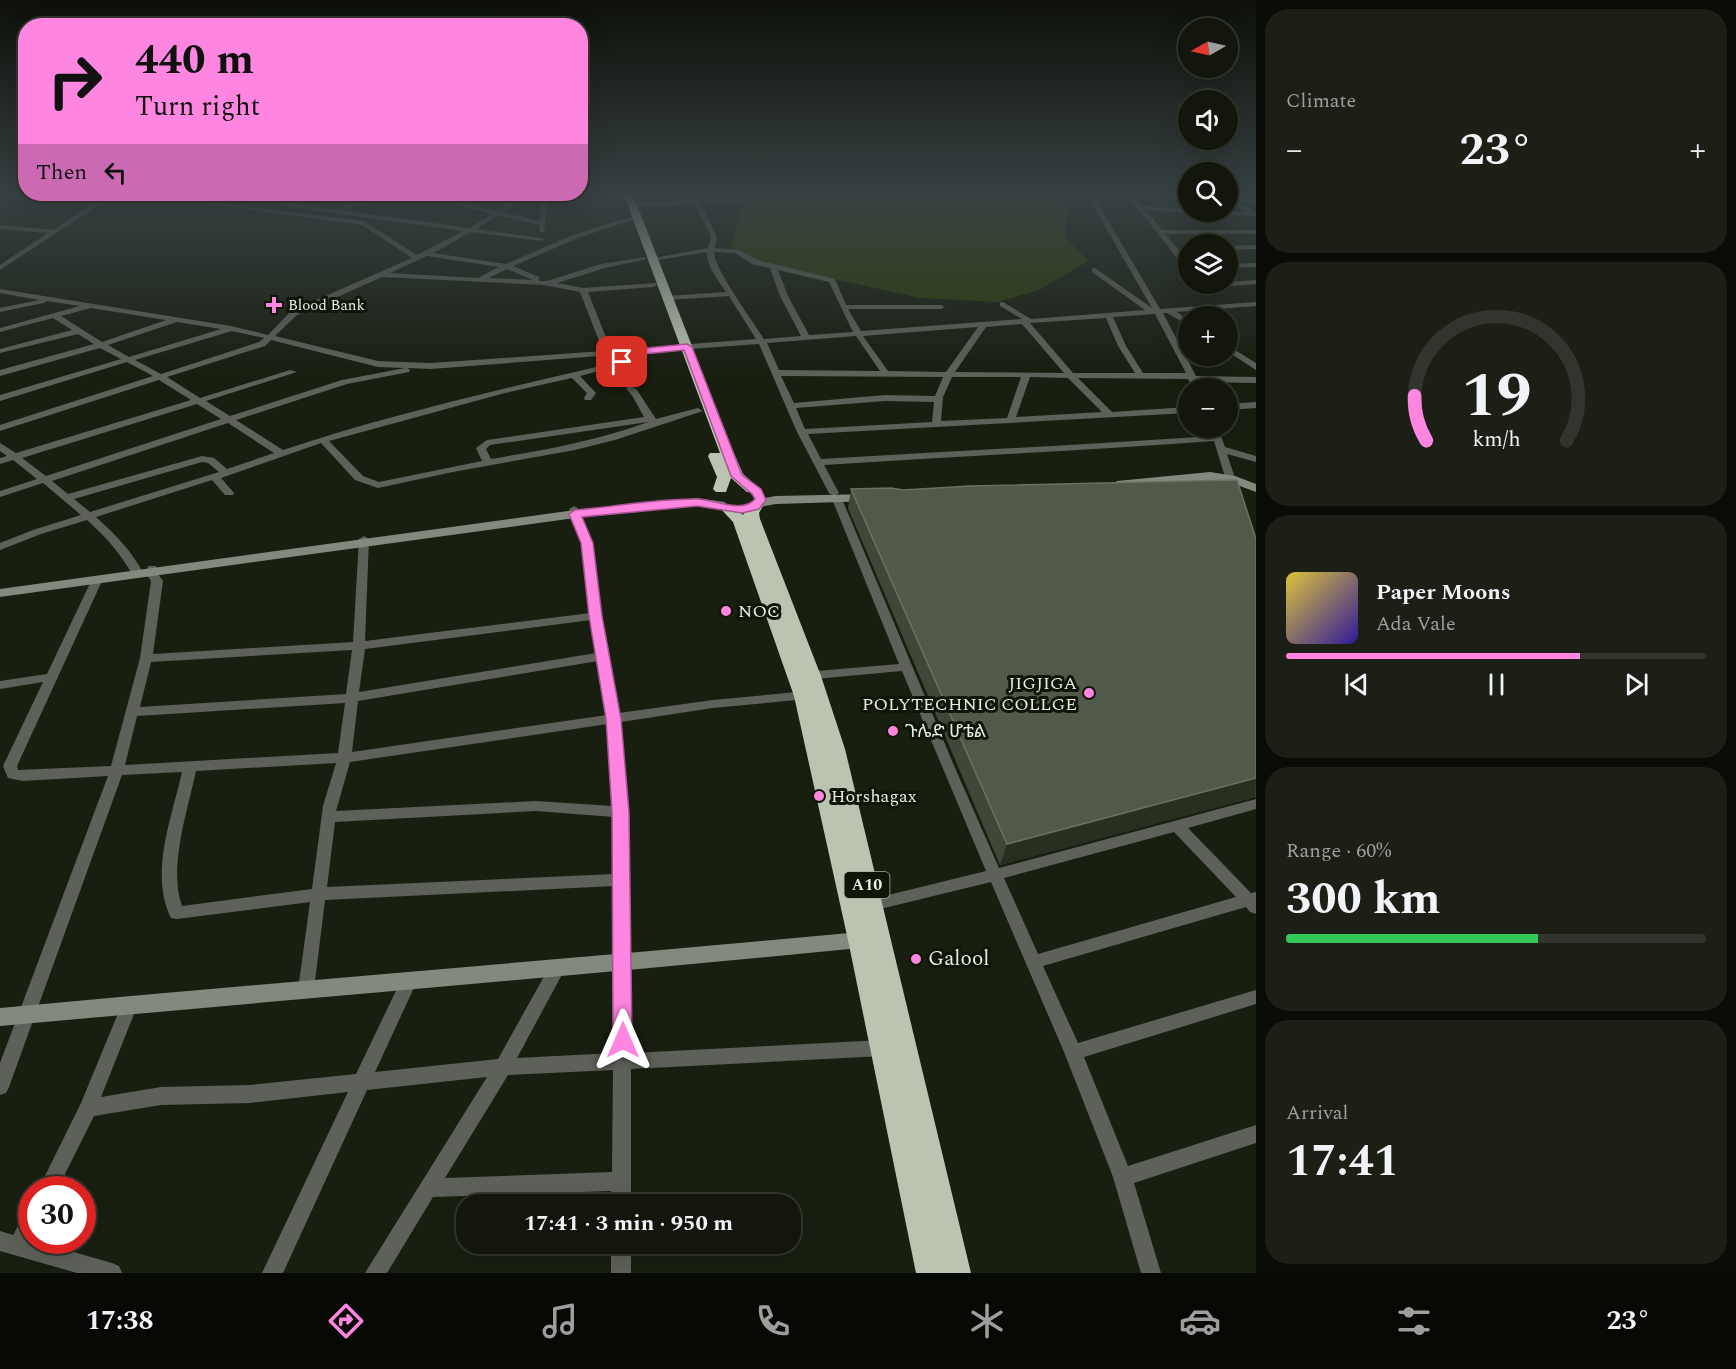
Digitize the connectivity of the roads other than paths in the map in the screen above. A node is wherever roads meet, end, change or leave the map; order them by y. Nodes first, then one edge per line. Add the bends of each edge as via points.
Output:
1 (21, 254) edge
2 (412, 254) edge
3 (426, 254) edge
4 (430, 254) edge
5 (531, 254) edge
6 (646, 254) edge
7 (679, 254) edge
8 (711, 254) edge
9 (743, 254) edge
10 (1123, 254) edge
11 (417, 258) junction
12 (648, 259) junction
13 (1256, 265) edge
14 (506, 266) junction
15 (1238, 266) edge
16 (773, 267) junction
17 (0, 268) edge
18 (1095, 270) dead end
19 (379, 275) junction
20 (478, 281) junction
21 (1256, 282) edge
22 (546, 283) junction
23 (653, 285) junction
24 (1238, 286) edge
25 (583, 290) junction
26 (0, 291) edge
27 (731, 294) junction
28 (1208, 294) edge
29 (1215, 294) edge
30 (666, 298) junction
31 (53, 299) junction
32 (1003, 304) dead end
33 (1256, 304) edge
34 (93, 305) junction
35 (843, 307) junction
36 (941, 307) dead end
37 (0, 310) edge
38 (1168, 310) junction
39 (1154, 311) junction
40 (1108, 314) junction
41 (55, 316) junction
42 (1178, 316) edge
43 (179, 319) junction
44 (1027, 321) junction
45 (984, 324) junction
46 (231, 328) junction
47 (0, 330) edge
48 (79, 331) junction
49 (858, 334) junction
50 (271, 337) junction
51 (807, 339) junction
52 (762, 342) junction
53 (101, 345) junction
54 (682, 348) junction
55 (0, 351) edge
56 (631, 352) junction
57 (609, 354) junction
58 (1238, 355) edge
59 (130, 361) junction
60 (431, 366) junction
61 (1256, 368) edge
62 (293, 372) dead end
63 (0, 373) edge
64 (775, 373) junction
65 (886, 374) junction
66 (574, 375) junction
67 (948, 375) junction
68 (1026, 376) junction
69 (1072, 376) junction
70 (1141, 376) junction
71 (161, 377) junction
72 (1192, 378) joint
73 (1238, 379) edge
74 (1256, 380) edge
75 (630, 388) dead end
76 (0, 398) edge
77 (588, 398) dead end
78 (939, 399) junction
79 (198, 401) junction
80 (1256, 405) edge
81 (790, 406) junction
82 (1238, 406) edge
83 (698, 411) junction
84 (1178, 411) edge
85 (1110, 415) junction
86 (1011, 419) junction
87 (228, 420) junction
88 (651, 421) junction
89 (936, 424) junction
90 (0, 428) edge
91 (802, 432) junction
92 (1178, 437) edge
93 (1218, 438) edge
94 (323, 440) junction
95 (0, 446) edge
96 (1221, 449) junction
97 (281, 453) junction
98 (15, 457) junction
99 (1256, 459) edge
100 (0, 461) edge
101 (487, 462) junction
102 (818, 462) junction
103 (225, 472) junction
104 (214, 476) junction
105 (1231, 479) junction
106 (43, 481) junction
107 (1104, 486) edge
108 (1256, 488) edge
109 (229, 493) dead end
110 (0, 494) edge
111 (835, 496) junction
112 (755, 497) junction
113 (884, 497) edge
114 (66, 498) junction
115 (723, 498) junction
116 (1237, 499) edge
117 (575, 511) junction
118 (91, 516) junction
119 (364, 541) junction
120 (0, 547) edge
121 (145, 572) junction
122 (96, 581) junction
123 (0, 588) edge
124 (0, 593) edge
125 (596, 616) junction
126 (359, 646) junction
127 (603, 656) junction
128 (146, 658) junction
129 (906, 667) junction
130 (51, 676) junction
131 (0, 685) edge
132 (808, 686) junction
133 (350, 698) junction
134 (133, 712) junction
135 (614, 719) junction
136 (344, 758) junction
137 (190, 766) junction
138 (117, 770) junction
139 (1256, 804) edge
140 (621, 812) junction
141 (329, 817) junction
142 (1176, 825) junction
143 (995, 875) junction
144 (622, 880) junction
145 (320, 894) junction
146 (1254, 902) edge
147 (872, 905) junction
148 (860, 940) junction
149 (623, 962) junction
150 (1033, 962) junction
151 (557, 969) junction
152 (410, 979) junction
153 (306, 990) junction
154 (1256, 997) edge
155 (130, 1004) junction
156 (27, 1013) junction
157 (0, 1017) edge
158 (883, 1048) junction
159 (1073, 1052) junction
160 (622, 1059) junction
161 (503, 1067) junction
162 (363, 1083) junction
163 (0, 1087) edge
164 (88, 1108) junction
165 (1256, 1134) edge
166 (54, 1176) edge
167 (1124, 1177) junction
168 (622, 1181) junction
169 (428, 1188) junction
170 (621, 1194) edge
171 (9, 1244) edge
172 (621, 1254) edge
173 (112, 1273) edge
174 (272, 1273) edge
175 (375, 1273) edge
176 (621, 1273) edge
177 (931, 1273) edge
178 (956, 1273) edge
179 (1151, 1273) edge

1 - 17 street
2 - 11 street
3 - 11 street
4 - 14 street
5 - 14 street
6 - 12 highway, A10
7 - 12 street
8 - 27 street
9 - 16 street
10 - 39 street
11 - 19 street
12 - 22 street via 604,266
12 - 23 highway, A10
12 - 30 highway, A10
13 - 15 street
14 - 20 street
14 - 22 street
16 - 35 street via 832,281
16 - 51 street
18 - 39 street
19 - 20 street
19 - 50 street via 294,314 279,324
20 - 22 street
21 - 24 street
22 - 25 street
23 - 25 street
23 - 54 highway, A10
25 - 57 street
26 - 31 street
27 - 30 street
27 - 52 street
28 - 38 street
29 - 33 street
30 - 54 highway, A10
31 - 34 street
31 - 37 street
32 - 44 street
34 - 41 street
34 - 43 street
35 - 36 street
35 - 49 street
38 - 39 street
38 - 42 street
39 - 40 street
39 - 72 street
40 - 44 street
40 - 70 street
41 - 47 street
41 - 48 street
43 - 46 street
43 - 53 street
44 - 45 street
44 - 69 street
45 - 49 street
45 - 67 street
46 - 50 street
46 - 59 street
48 - 53 street
48 - 55 street
49 - 51 street
49 - 65 street
50 - 60 street via 378,364
50 - 71 street via 262,344
51 - 52 street
52 - 54 street
52 - 64 street
53 - 59 street
53 - 63 street
54 - 56 street
54 - 83 highway, A10
54 - 112 highway, A10 via 737,476
56 - 57 street
56 - 66 street via 622,362
57 - 60 street
58 - 61 street
59 - 71 street
59 - 76 street
60 - 87 street via 345,382
62 - 79 street
64 - 65 street
64 - 81 street
65 - 67 street
66 - 77 street via 592,393
66 - 94 street
67 - 68 street
67 - 78 street
68 - 69 street
68 - 86 street
69 - 70 street
69 - 85 street
70 - 72 street
71 - 79 street
71 - 90 street
73 - 74 street
75 - 88 street
78 - 81 street via 885,398
78 - 89 street
79 - 87 street
79 - 98 street
80 - 82 street
81 - 91 street
83 - 88 street
83 - 115 highway, A10 via 724,477
84 - 85 street
85 - 86 street
86 - 89 street
87 - 97 street
87 - 106 street
88 - 101 street via 612,438
88 - 101 street via 487,443 481,448
89 - 91 street
91 - 102 street
92 - 102 street via 1080,448
93 - 96 street
94 - 97 street
94 - 101 street via 359,478 378,485
95 - 98 street
96 - 99 street
96 - 105 street
97 - 103 street
98 - 100 street
98 - 106 street
102 - 111 street
103 - 104 street
103 - 114 street via 211,460 202,459
104 - 109 street
104 - 118 street
105 - 107 street via 1210,476
105 - 108 street
105 - 116 street
106 - 110 street
106 - 114 street
111 - 112 street via 776,500
111 - 113 street
111 - 129 street
112 - 115 highway via 738,486
112 - 115 highway via 742,509
112 - 132 highway, A10 via 752,519
114 - 118 street
115 - 117 street
115 - 132 highway, A10 via 740,520
117 - 119 street
117 - 125 street via 587,543
118 - 120 street
118 - 121 street
119 - 121 street
119 - 126 street
121 - 122 street
121 - 123 street
121 - 128 street via 157,581
122 - 124 street
122 - 130 street
125 - 126 street
125 - 127 street
126 - 128 street
126 - 133 street
127 - 133 street
127 - 135 street
128 - 134 street
129 - 132 street
129 - 143 street
130 - 131 street
130 - 138 street via 10,766 13,774
132 - 135 street
132 - 147 highway, A10 via 835,749
132 - 148 highway, A10
133 - 134 street
133 - 136 street
134 - 138 street
135 - 136 street
135 - 140 street
136 - 137 street
136 - 141 street
137 - 138 street
137 - 145 street via 169,871 171,903 177,913
138 - 156 street
139 - 142 street
140 - 141 street via 536,806
140 - 144 street
141 - 145 street
142 - 143 street
142 - 146 street
143 - 147 street
143 - 150 street
144 - 145 street
144 - 149 street
145 - 153 street
146 - 150 street
147 - 178 highway, A10
148 - 149 street
148 - 158 highway, A10
149 - 151 street
149 - 160 street
150 - 159 street
151 - 152 street
151 - 161 street
152 - 153 street
152 - 162 street
153 - 155 street
154 - 159 street
155 - 156 street
155 - 164 street
156 - 157 street
156 - 163 street
158 - 160 street
158 - 177 highway, A10
159 - 167 street
160 - 161 street
160 - 168 street
161 - 162 street
161 - 169 street
162 - 164 street via 250,1094 161,1096
162 - 174 street
164 - 166 street
165 - 167 street
167 - 179 street
168 - 169 street
168 - 170 street
169 - 175 street
171 - 173 street
172 - 176 street

